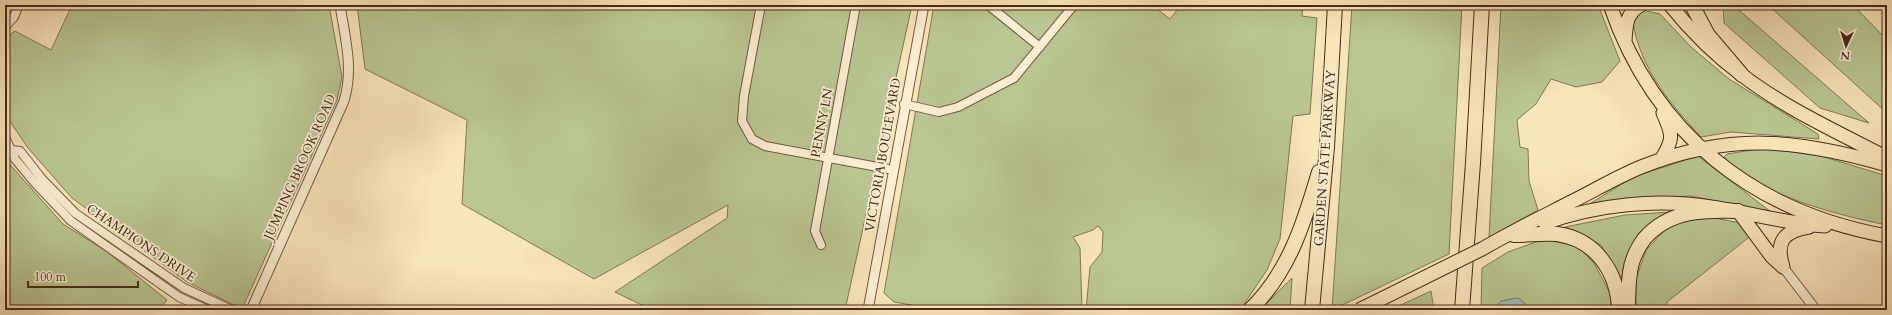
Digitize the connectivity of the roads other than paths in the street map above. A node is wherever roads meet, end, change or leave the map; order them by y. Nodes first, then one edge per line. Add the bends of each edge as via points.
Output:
1 (19, 5) edge
2 (340, 5) edge
3 (761, 5) edge
4 (856, 5) edge
5 (924, 5) edge
6 (988, 5) edge
7 (1074, 5) edge
8 (1335, 5) edge
9 (1482, 5) edge
10 (1610, 5) edge
11 (1641, 5) edge
12 (1658, 5) edge
13 (1670, 5) edge
14 (1692, 5) edge
15 (1683, 20) junction
16 (5, 27) edge
17 (1625, 42) junction
18 (1040, 47) junction
19 (1742, 75) junction
20 (1656, 97) junction
21 (904, 104) junction
22 (5, 136) edge
23 (1327, 147) junction
24 (1702, 149) junction
25 (12, 150) junction
26 (828, 158) junction
27 (1887, 158) edge
28 (1661, 160) junction
29 (1887, 165) edge
30 (894, 170) junction
31 (1738, 212) junction
32 (1817, 225) junction
33 (1841, 226) junction
34 (1513, 233) junction
35 (1887, 236) edge
36 (821, 245) dead end
37 (1467, 248) junction
38 (1783, 267) junction
39 (190, 291) junction
40 (185, 300) junction
41 (208, 310) edge
42 (232, 310) edge
43 (251, 310) edge
44 (868, 310) edge
45 (1250, 310) edge
46 (1312, 310) edge
47 (1359, 310) edge
48 (1462, 310) edge
49 (1471, 310) edge
50 (1619, 310) edge
51 (1628, 310) edge
52 (1816, 310) edge

1 - 16 street via 14,17
2 - 43 street, JUMPING BROOK ROAD via 349,56 349,80 344,101
3 - 26 street via 744,96 742,121 752,139 765,146
4 - 26 street, PENNY LN
5 - 21 street, VICTORIA BOULEVARD
6 - 18 street
7 - 18 street
8 - 23 highway, GARDEN STATE PARKWAY
9 - 37 highway
10 - 17 highway
11 - 17 highway via 1627,20
12 - 15 highway
13 - 15 highway
14 - 19 highway via 1708,35
15 - 19 highway via 1711,49
17 - 20 highway via 1636,66
18 - 21 street via 1014,78 958,107 939,112
19 - 27 highway via 1786,104
20 - 24 highway
20 - 28 highway via 1671,129 1668,148
21 - 30 street, VICTORIA BOULEVARD
22 - 25 street, CHAMPIONS DRIVE
23 - 45 highway via 1290,256
23 - 46 highway, GARDEN STATE PARKWAY
24 - 28 highway
24 - 29 highway via 1747,142 1783,144 1832,150
24 - 33 highway via 1742,180 1770,197
25 - 39 street, CHAMPIONS DRIVE via 20,151 42,179 75,213
25 - 40 street, CHAMPIONS DRIVE via 15,159 71,221
26 - 30 street
26 - 36 street, PENNY LN via 816,231
28 - 34 highway via 1614,180
30 - 44 street, VICTORIA BOULEVARD
31 - 32 highway
31 - 34 highway via 1685,204 1621,206 1569,216
31 - 38 highway via 1772,257
31 - 51 highway via 1681,214 1652,231 1639,247 1631,266
32 - 33 highway
32 - 38 highway via 1794,230 1784,238 1780,251
33 - 35 highway
34 - 47 highway, bridge
34 - 50 highway via 1557,234 1588,246 1600,256 1611,272 1617,289
37 - 48 highway
37 - 49 highway
38 - 52 street
39 - 40 street
39 - 42 street, CHAMPIONS DRIVE
40 - 41 street, CHAMPIONS DRIVE

